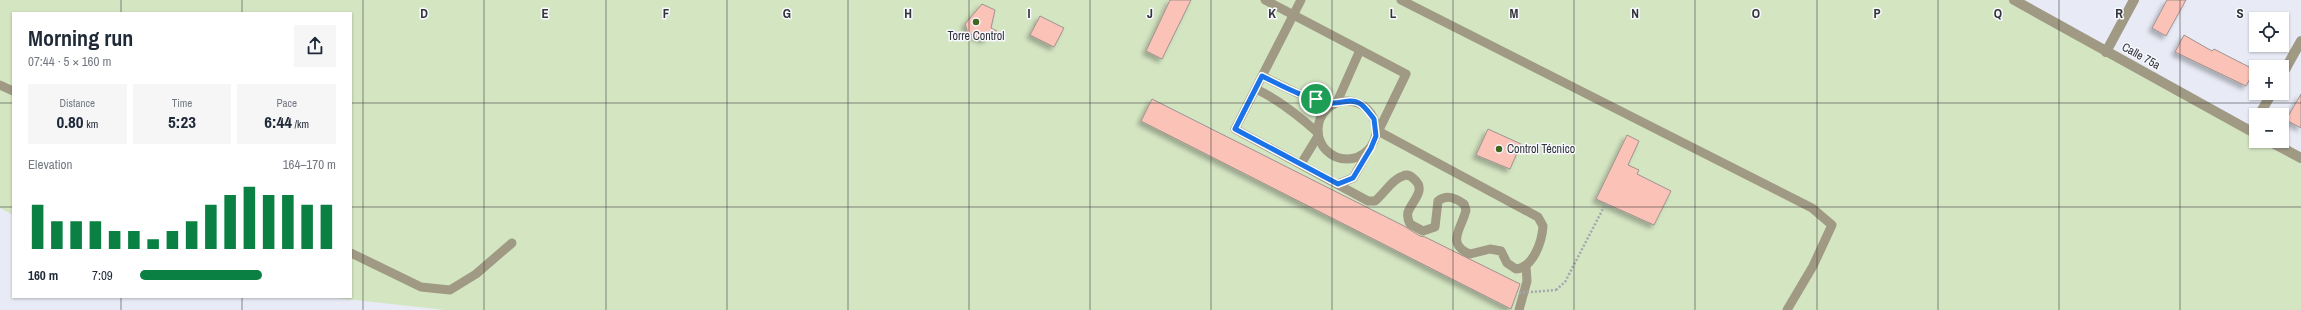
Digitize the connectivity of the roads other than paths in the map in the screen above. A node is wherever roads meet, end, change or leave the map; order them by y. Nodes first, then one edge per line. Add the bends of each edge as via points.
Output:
1 (1264, 0) edge
2 (1301, 0) edge
3 (1401, 0) edge
4 (2014, 0) edge
5 (2134, 0) edge
6 (1294, 15) junction
7 (2301, 41) edge
8 (1360, 50) junction
9 (2106, 52) junction
10 (2289, 62) edge
11 (1262, 76) junction
12 (0, 84) edge
13 (1256, 89) junction
14 (12, 90) edge
15 (1336, 103) junction
16 (2249, 130) edge
17 (1377, 133) junction
18 (1318, 135) junction
19 (1371, 148) junction
20 (2282, 148) edge
21 (2301, 158) edge
22 (1301, 164) junction
23 (1338, 184) junction
24 (512, 243) dead end
25 (352, 253) edge
26 (1526, 266) junction
27 (1518, 310) edge
28 (1787, 310) edge

1 - 6 lane
2 - 6 lane
3 - 28 lane via 1812,208 1832,225 1814,266
4 - 9 street, Calle 75a
5 - 9 street
6 - 8 lane
6 - 11 lane
7 - 10 street
8 - 15 lane
8 - 17 lane via 1406,74
9 - 16 street, Calle 75a
11 - 13 lane
11 - 15 lane via 1297,93
12 - 14 lane
13 - 18 lane via 1286,106
13 - 22 lane via 1235,129
15 - 17 lane via 1348,100 1360,103 1374,119
15 - 18 lane via 1320,118
17 - 19 lane
17 - 26 lane via 1538,217 1543,226 1542,234 1537,250
18 - 19 lane via 1323,146 1338,158 1360,156
18 - 22 lane
19 - 23 lane via 1353,178
20 - 21 street
22 - 23 lane
23 - 26 lane via 1368,200 1375,200 1396,180 1409,176 1416,180 1419,188 1419,194 1408,211 1410,224 1423,231 1435,226 1438,200 1449,197 1464,204 1466,210 1456,234 1460,248 1470,254 1495,250 1501,252 1511,267 1516,269
24 - 25 lane via 476,274 450,290 421,287
26 - 27 lane via 1527,281

